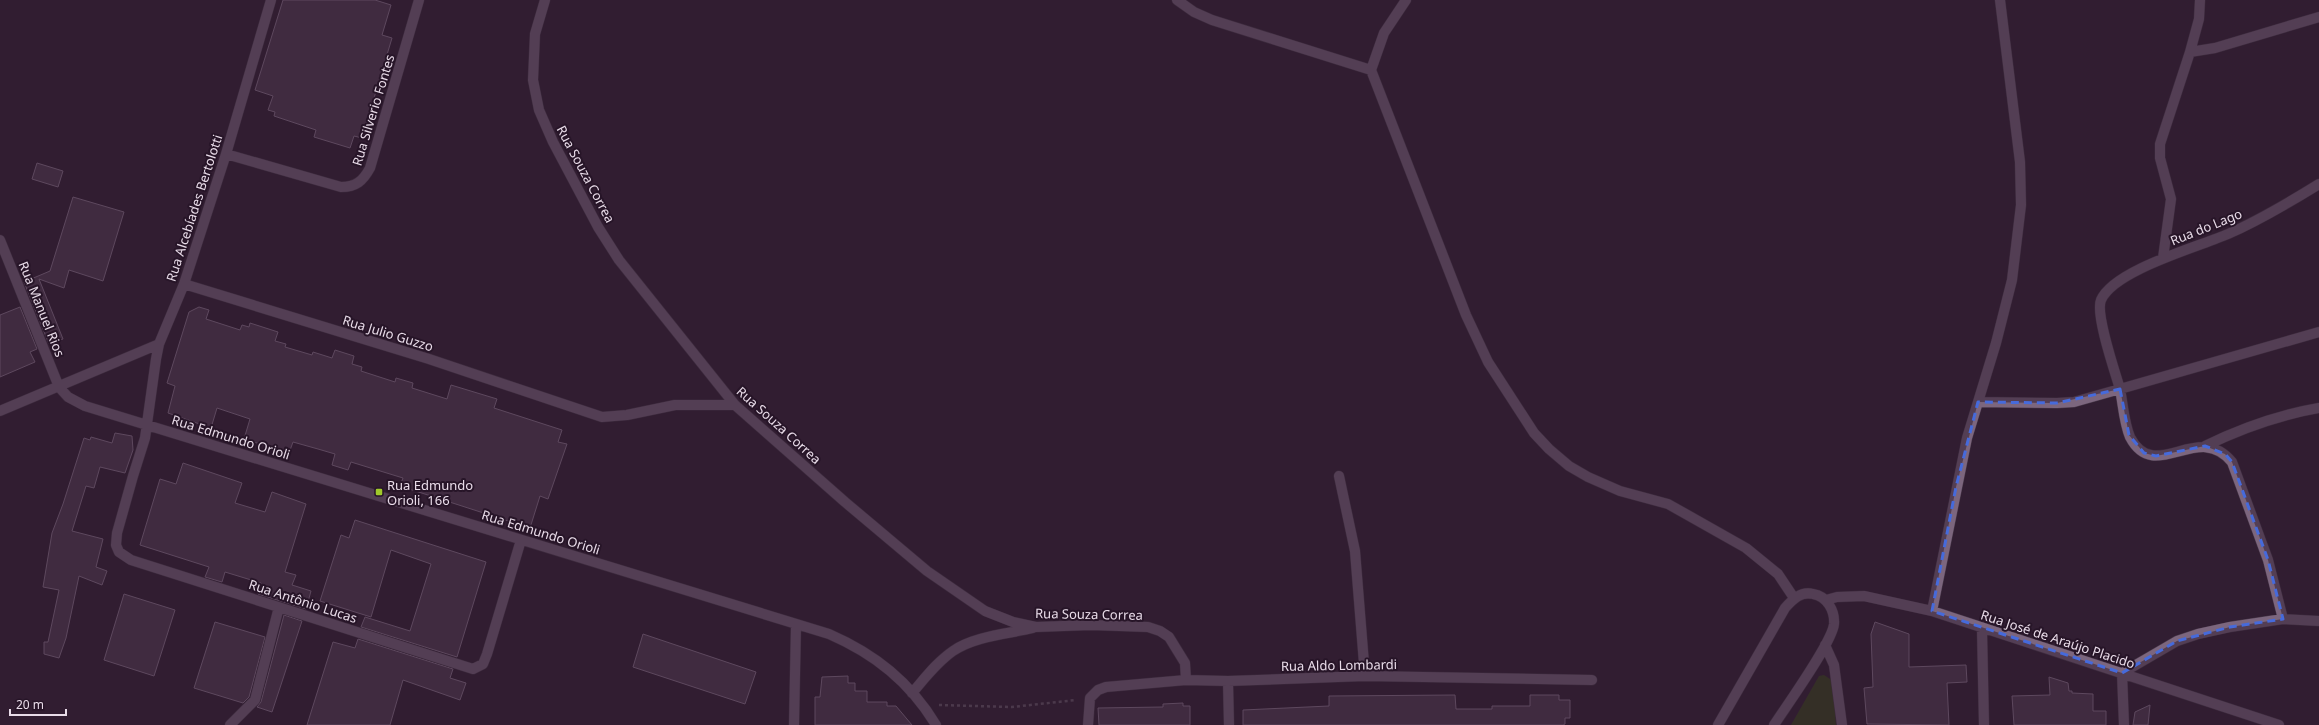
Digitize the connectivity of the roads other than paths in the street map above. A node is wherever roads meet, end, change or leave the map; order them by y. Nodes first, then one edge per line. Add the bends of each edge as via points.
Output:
1 (271, 0) edge
2 (419, 0) edge
3 (545, 0) edge
4 (1177, 0) edge
5 (1406, 0) edge
6 (2000, 0) edge
7 (2200, 0) edge
8 (2319, 17) edge
9 (2190, 52) junction
10 (1371, 70) junction
11 (226, 154) junction
12 (2319, 184) edge
13 (0, 240) edge
14 (2163, 258) junction
15 (184, 284) junction
16 (2319, 332) edge
17 (159, 344) junction
18 (59, 387) junction
19 (2120, 389) junction
20 (1978, 402) junction
21 (735, 405) junction
22 (2319, 408) edge
23 (0, 411) edge
24 (148, 425) junction
25 (2205, 446) junction
26 (1339, 476) dead end
27 (522, 540) junction
28 (1794, 598) junction
29 (1826, 600) junction
30 (279, 607) junction
31 (1932, 611) junction
32 (2283, 619) junction
33 (2319, 621) edge
34 (796, 624) junction
35 (1036, 627) junction
36 (1982, 629) junction
37 (1825, 645) junction
38 (2122, 673) junction
39 (1365, 676) junction
40 (1186, 680) junction
41 (1592, 680) dead end
42 (1228, 681) junction
43 (912, 693) junction
44 (2268, 724) edge
45 (230, 725) edge
46 (794, 725) edge
47 (936, 725) edge
48 (1088, 725) edge
49 (1229, 725) edge
50 (1718, 725) edge
51 (1774, 725) edge
52 (1842, 725) edge
53 (1984, 725) edge
54 (2124, 725) edge
55 (2279, 725) edge

1 - 11 street, Rua Alcebíades Bertolotti
2 - 11 street, Rua Silverio Fontes via 365,179 357,185 341,187
3 - 21 street, Rua Souza Correa via 535,34 533,80 540,110 553,142 619,260
4 - 10 street via 1212,20
5 - 10 street via 1384,33
6 - 20 street via 2020,162 2021,206 2012,280
7 - 9 street, Rua do Lago via 2200,19
8 - 9 street via 2215,48
9 - 14 street, Rua do Lago via 2160,144 2160,158 2171,199
10 - 28 street via 1463,308 1488,362 1534,433 1549,449 1588,477 1620,491 1668,504 1739,544 1778,574
11 - 15 street, Rua Alcebíades Bertolotti
12 - 14 street, Rua do Lago via 2228,234
13 - 18 street, Rua Manuel Rios
14 - 19 street via 2122,280 2108,290 2100,302 2101,324
15 - 17 street, Rua Alcebíades Bertolotti
15 - 21 street, Rua Julio Guzzo via 430,359 602,417 675,404
16 - 19 street
17 - 18 street
17 - 24 street, Rua Alcebíades Bertolotti
18 - 23 street
18 - 24 street, Rua Edmundo Orioli via 68,397 85,406
19 - 20 street via 2057,404
19 - 25 street via 2129,435 2144,453 2156,456
20 - 31 street via 1956,487
21 - 35 street, Rua Souza Correa via 845,502 951,589 985,611 1013,622
22 - 25 street via 2263,420
24 - 27 street, Rua Edmundo Orioli
24 - 30 street, Rua Antônio Lucas via 117,533 116,545 119,552 131,560
25 - 32 street via 2225,454 2239,477 2268,560
26 - 39 street via 1354,551
27 - 30 street, Rua Antônio Lucas via 483,664 473,669
27 - 34 street, Rua Edmundo Orioli
28 - 29 street via 1805,593 1815,594
28 - 50 street via 1785,608
29 - 31 street, Rua José de Araújo Placido via 1864,596
29 - 37 street via 1832,611 1834,624
30 - 45 street via 255,700
31 - 36 street, Rua José de Araújo Placido
32 - 33 street
32 - 38 street via 2230,627 2177,641
34 - 43 street, Rua Edmundo Orioli via 857,646 880,662
34 - 46 street
35 - 40 street, Rua Souza Correa via 1091,625 1148,627 1160,631 1169,637 1185,663
35 - 43 street via 972,641 954,650
36 - 38 street, Rua José de Araújo Placido
36 - 53 street
37 - 51 street
37 - 52 street via 1834,665
38 - 44 street, Rua José de Araújo Placido
38 - 54 street
39 - 41 street, Rua Aldo Lombardi
39 - 42 street, Rua Aldo Lombardi
40 - 42 street, Rua Aldo Lombardi
40 - 48 street, Rua Aldo Lombardi via 1106,687 1098,690 1090,698
42 - 49 street
43 - 47 street, Rua Edmundo Orioli via 924,705
44 - 55 street, Rua José de Araújo Placido

